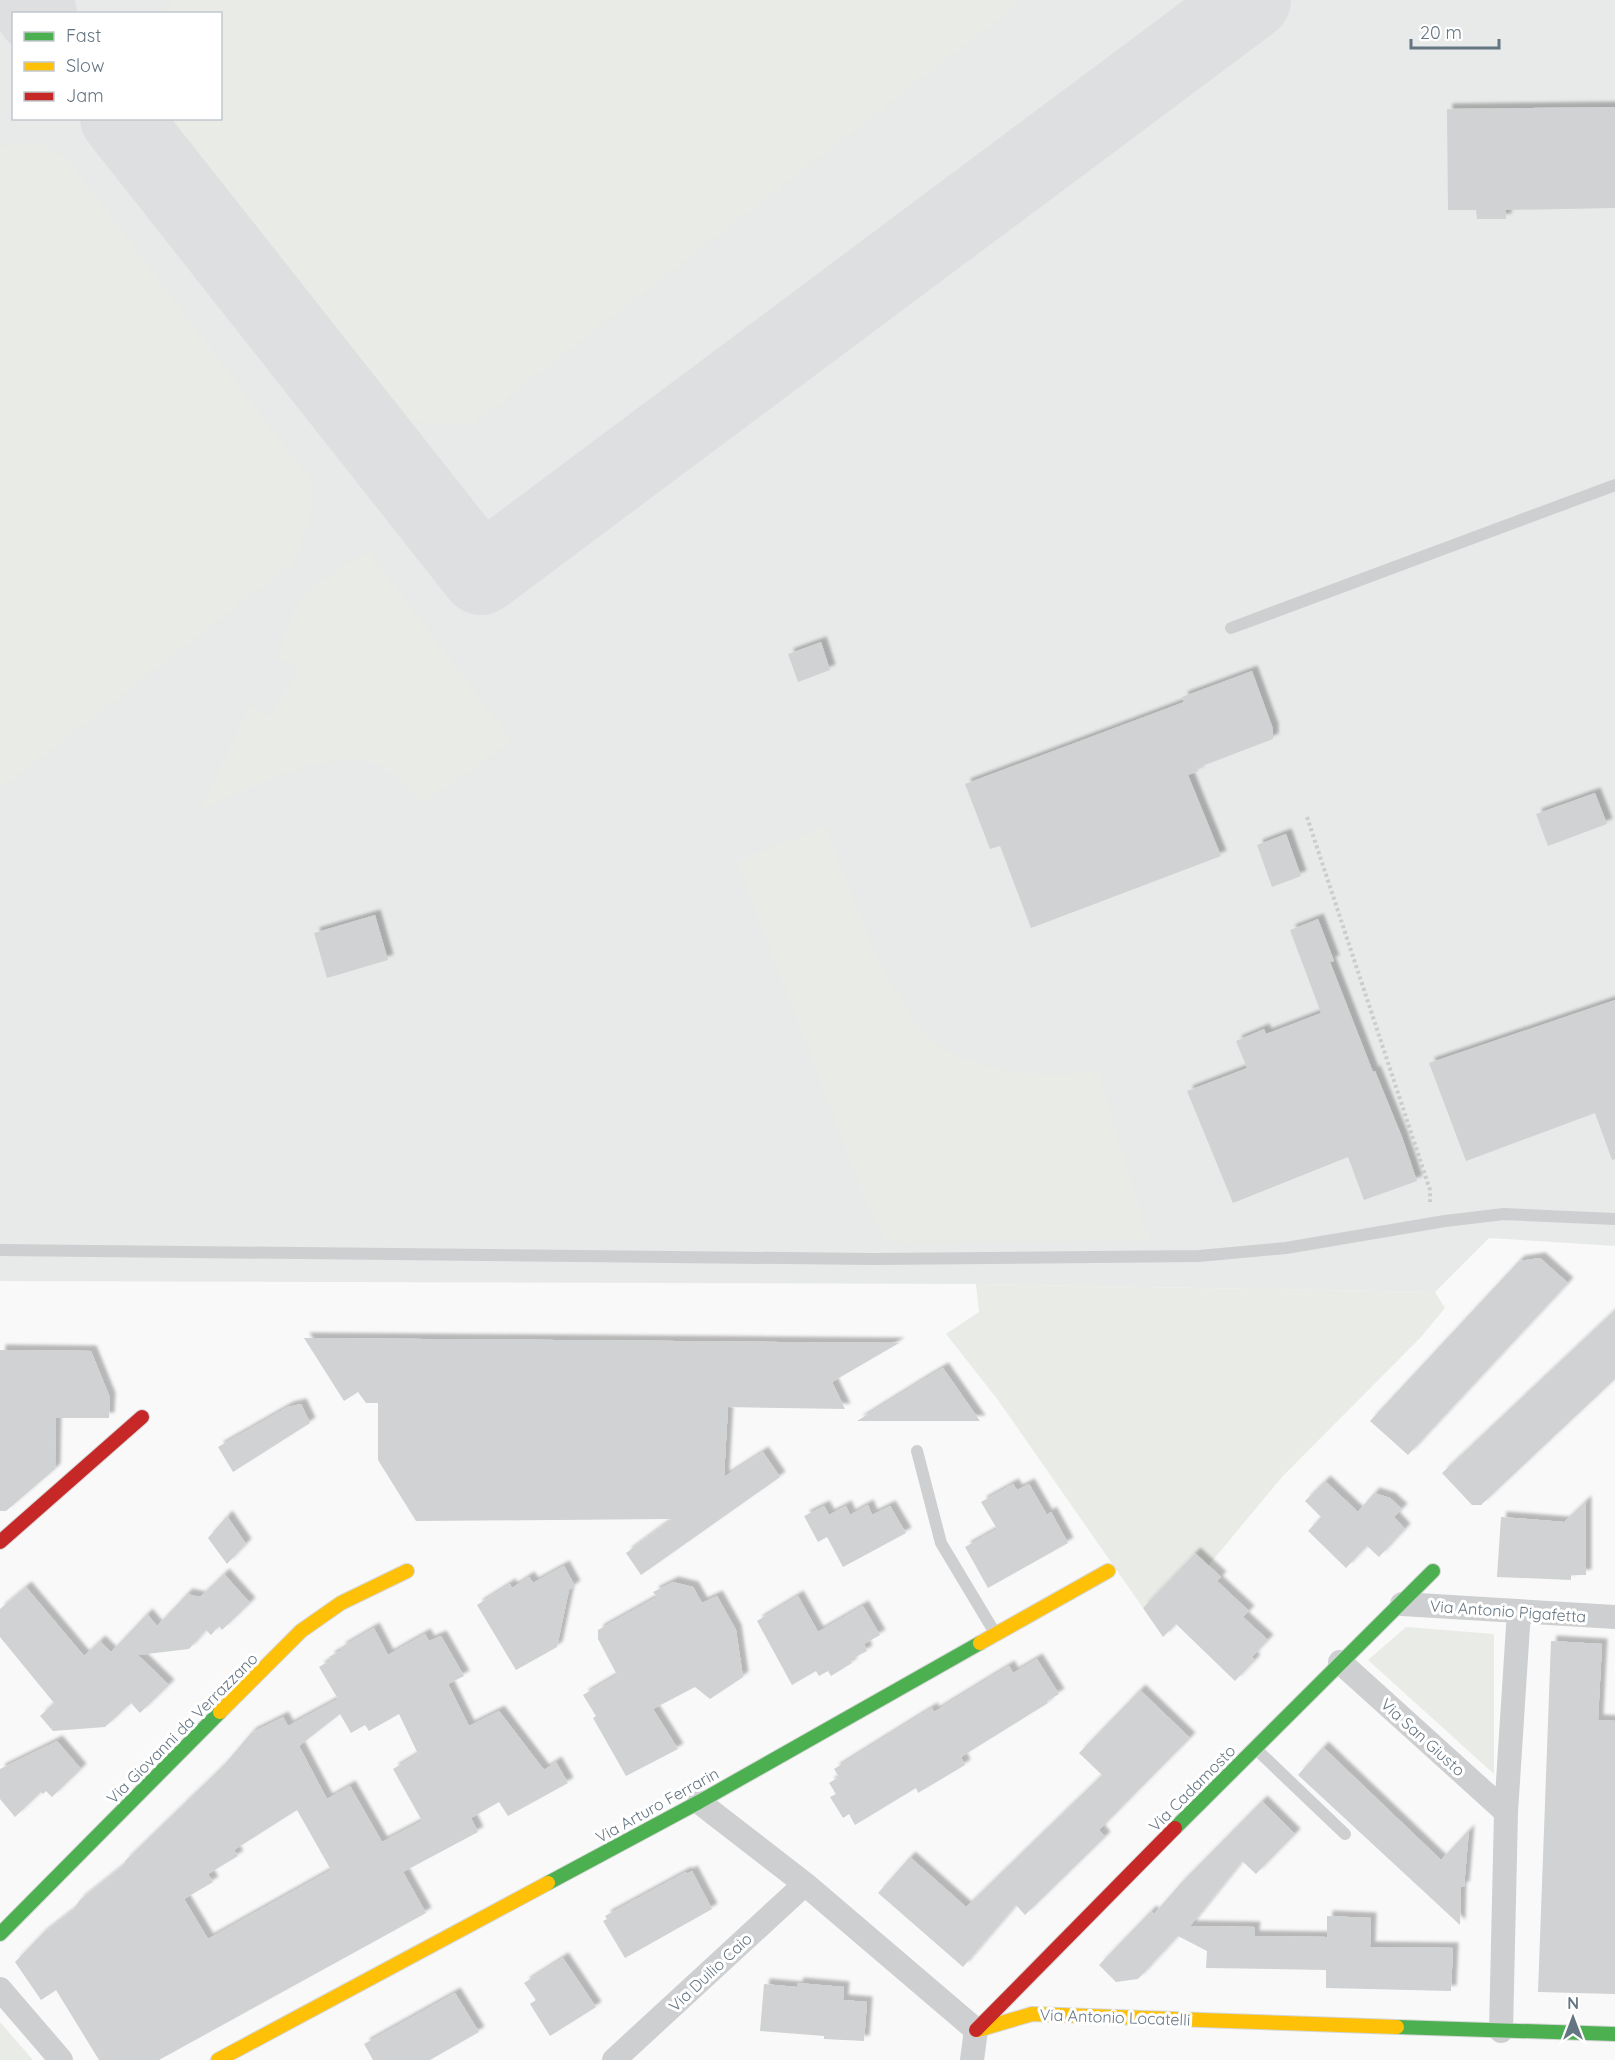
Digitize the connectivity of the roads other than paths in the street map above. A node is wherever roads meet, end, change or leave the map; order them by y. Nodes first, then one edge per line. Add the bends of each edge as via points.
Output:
1 (1615, 485) edge
2 (1231, 628) dead end
3 (1615, 1219) edge
4 (0, 1250) edge
5 (142, 1417) dead end
6 (917, 1451) dead end
7 (0, 1542) edge
8 (407, 1571) dead end
9 (1108, 1571) dead end
10 (1433, 1571) dead end
11 (1402, 1604) junction
12 (1519, 1611) junction
13 (1615, 1617) edge
14 (996, 1634) junction
15 (1340, 1662) junction
16 (1255, 1749) junction
17 (699, 1802) junction
18 (1506, 1812) junction
19 (1345, 1834) dead end
20 (805, 1884) junction
21 (0, 1934) edge
22 (0, 1989) edge
23 (976, 2030) junction
24 (1501, 2031) junction
25 (1615, 2034) edge
26 (61, 2060) edge
27 (218, 2060) edge
28 (614, 2060) edge
29 (972, 2060) edge

1 - 2 lane
3 - 4 lane via 1504,1214 1286,1248 1199,1256 872,1259
5 - 7 street
6 - 14 lane via 941,1543
8 - 21 street, Via Giovanni da Verrazzano via 341,1603 301,1631
9 - 14 street, Via Arturo Ferrarin
10 - 11 street, Via Cadamosto
11 - 12 street, Via Antonio Pigafetta
11 - 15 street, Via Cadamosto
12 - 13 street, Via Antonio Pigafetta
12 - 18 street
14 - 17 street, Via Arturo Ferrarin
15 - 16 street, Via Cadamosto
15 - 18 street, Via San Giusto
16 - 19 lane
16 - 23 street, Via Cadamosto
17 - 20 street
17 - 27 street, Via Arturo Ferrarin
18 - 24 street
20 - 23 street
20 - 28 street, Via Duilio Caio
22 - 26 street
23 - 24 street, Via Antonio Locatelli via 1032,2014
23 - 29 street
24 - 25 street, Via Antonio Locatelli

